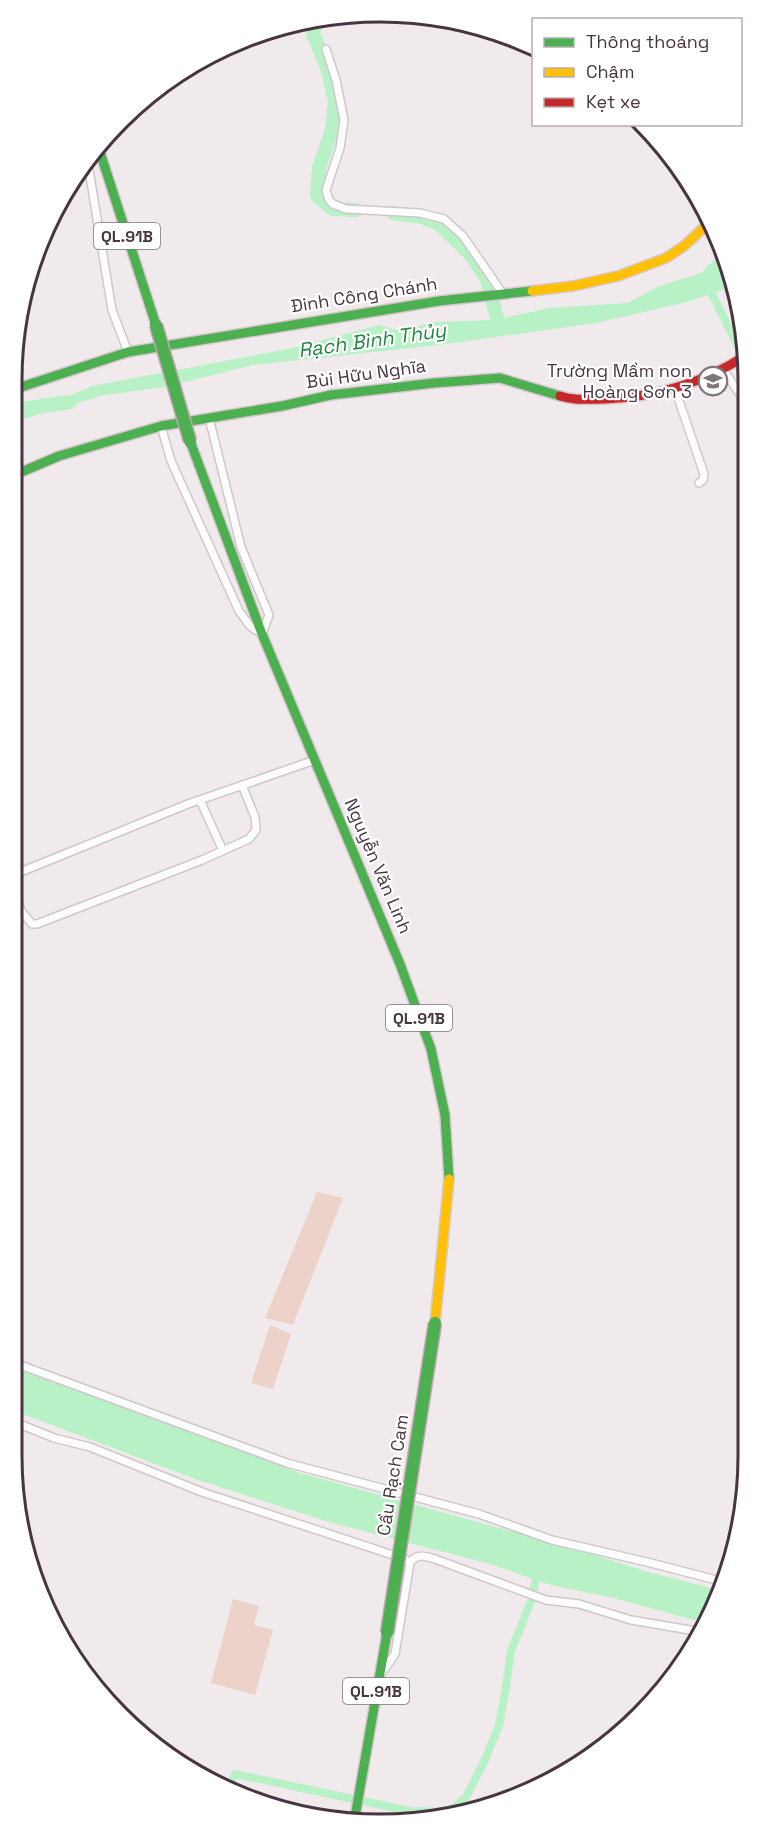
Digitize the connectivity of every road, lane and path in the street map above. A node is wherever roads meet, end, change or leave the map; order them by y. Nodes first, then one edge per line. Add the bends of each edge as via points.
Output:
1 (326, 49) dead end
2 (101, 156) edge
3 (89, 172) edge
4 (704, 228) edge
5 (502, 294) junction
6 (128, 352) junction
7 (737, 361) edge
8 (724, 370) junction
9 (22, 387) edge
10 (675, 389) junction
11 (738, 392) edge
12 (209, 418) junction
13 (161, 426) junction
14 (22, 472) edge
15 (699, 483) dead end
16 (262, 634) junction
17 (315, 760) junction
18 (242, 785) junction
19 (200, 800) junction
20 (223, 851) junction
21 (22, 872) edge
22 (22, 912) edge
23 (435, 1323) joint
24 (22, 1366) edge
25 (22, 1425) edge
26 (410, 1563) junction
27 (715, 1580) edge
28 (692, 1630) edge
29 (378, 1677) junction
30 (356, 1813) edge

1 - 5 street via 344,120 326,190 329,200 346,209 420,213 444,219 463,236
2 - 16 main road, Nguyễn Văn Linh / QL.91B, bridge via 190,441
3 - 6 street via 112,310
4 - 5 main road, Đinh Công Chánh via 666,258 618,276
5 - 6 main road, Đinh Công Chánh
6 - 9 main road, Đinh Công Chánh
7 - 8 main road, Bùi Hữu Nghĩa
8 - 10 main road, Bùi Hữu Nghĩa
8 - 11 street
10 - 12 main road, Bùi Hữu Nghĩa via 629,398 573,400 500,378 352,392
10 - 15 street via 704,474
12 - 13 main road, Bùi Hữu Nghĩa
12 - 16 street via 242,548 270,615
13 - 14 main road, Bùi Hữu Nghĩa via 59,456
13 - 16 street via 171,461 239,611
16 - 17 main road, Nguyễn Văn Linh / QL.91B
17 - 18 street
17 - 23 main road, Nguyễn Văn Linh / QL.91B via 431,1049 445,1115 449,1183
18 - 19 street
18 - 20 street via 255,817 256,831 249,839
19 - 20 street
19 - 21 street
20 - 22 street via 37,924 32,924
23 - 29 main road, Cầu Rạch Cam / QL.91B, bridge
24 - 27 street via 286,1463 479,1514 552,1540
25 - 26 street
26 - 28 street via 418,1556 426,1556 546,1599
26 - 29 street via 395,1654
29 - 30 main road, QL.91B

